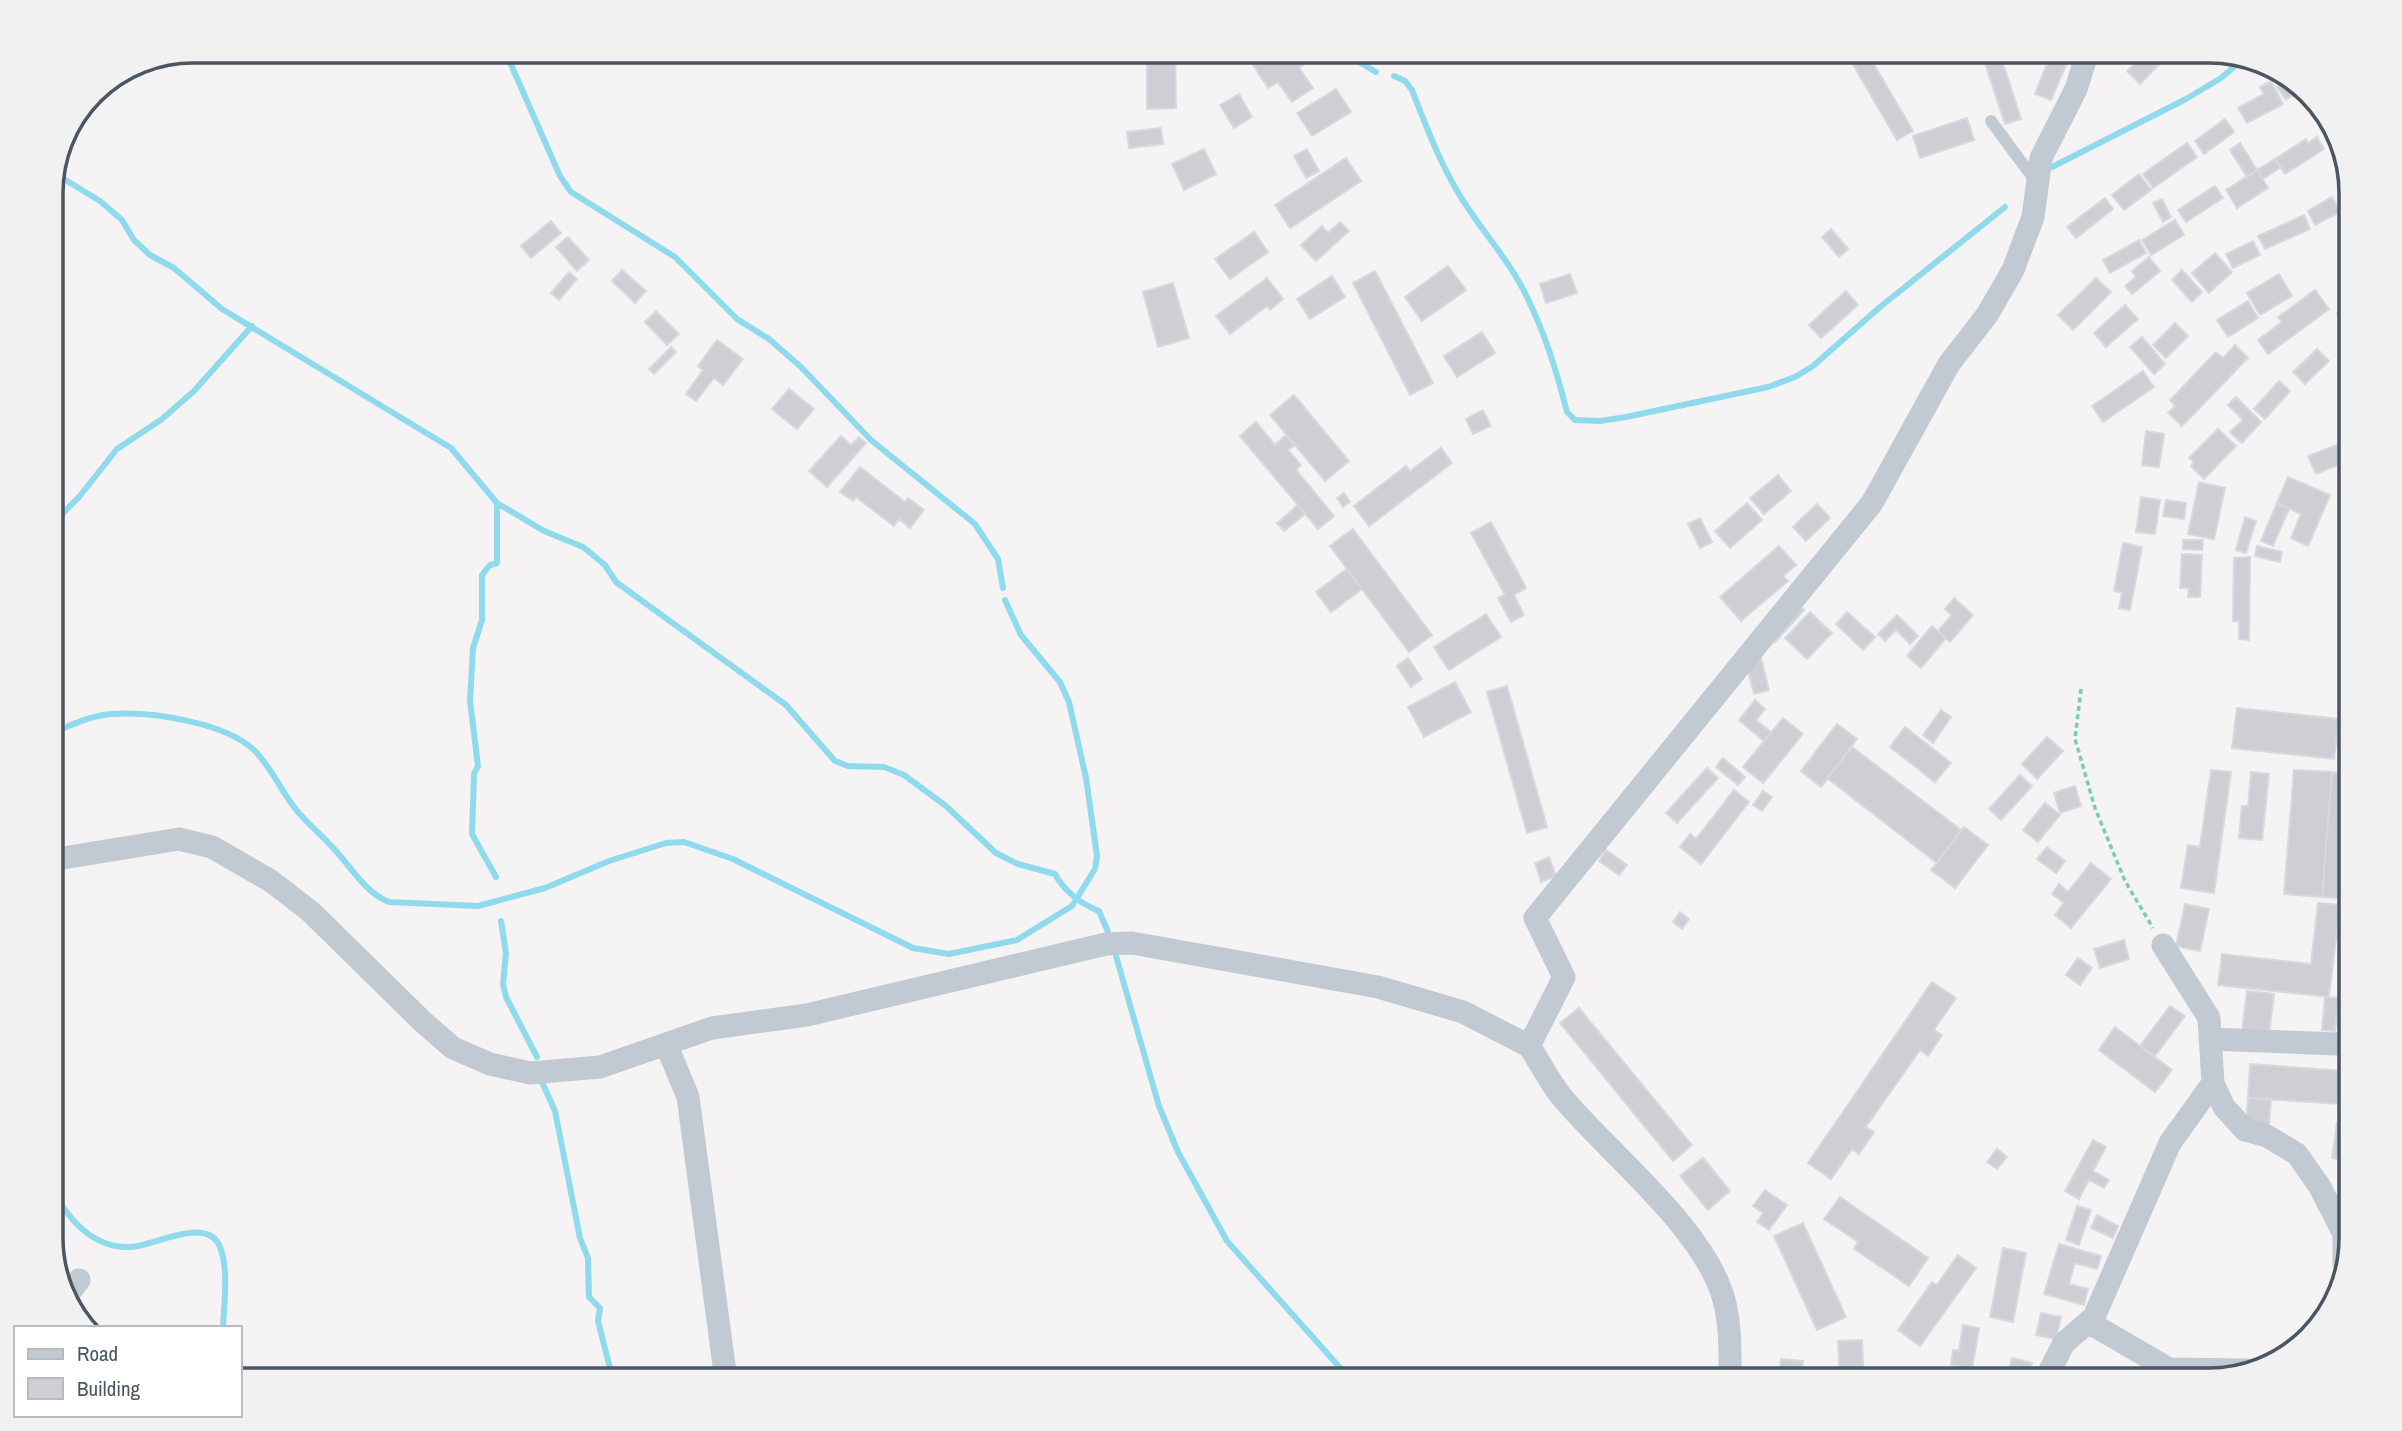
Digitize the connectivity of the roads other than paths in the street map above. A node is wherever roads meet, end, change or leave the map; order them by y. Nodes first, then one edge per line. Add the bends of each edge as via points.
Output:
1 (2084, 63) edge
2 (1991, 121) dead end
3 (2038, 183) junction
4 (63, 858) edge
5 (2164, 945) road end
6 (2210, 1039) junction
7 (666, 1044) junction
8 (2338, 1044) dead end
9 (1530, 1046) junction
10 (2213, 1083) junction
11 (2339, 1224) edge
12 (2088, 1322) junction
13 (724, 1368) edge
14 (1730, 1368) edge
15 (2051, 1368) edge
16 (2167, 1368) edge

1 - 3 street via 2041,158
2 - 3 lane
3 - 9 street via 2032,217 2013,270 1987,315 1949,364 1872,503 1535,918 1564,977
4 - 7 street via 179,839 212,848 271,881 311,912 453,1048 490,1064 530,1073 600,1068
5 - 6 street via 2209,1018
6 - 8 street
6 - 10 street
7 - 9 street via 712,1028 807,1015 1106,944 1132,943 1378,986 1463,1012
7 - 13 street via 688,1097
9 - 14 street via 1559,1094 1707,1261 1724,1299
10 - 11 street via 2224,1107 2245,1130 2267,1136 2297,1154
10 - 12 street via 2170,1143
12 - 15 street via 2064,1342
12 - 16 street

